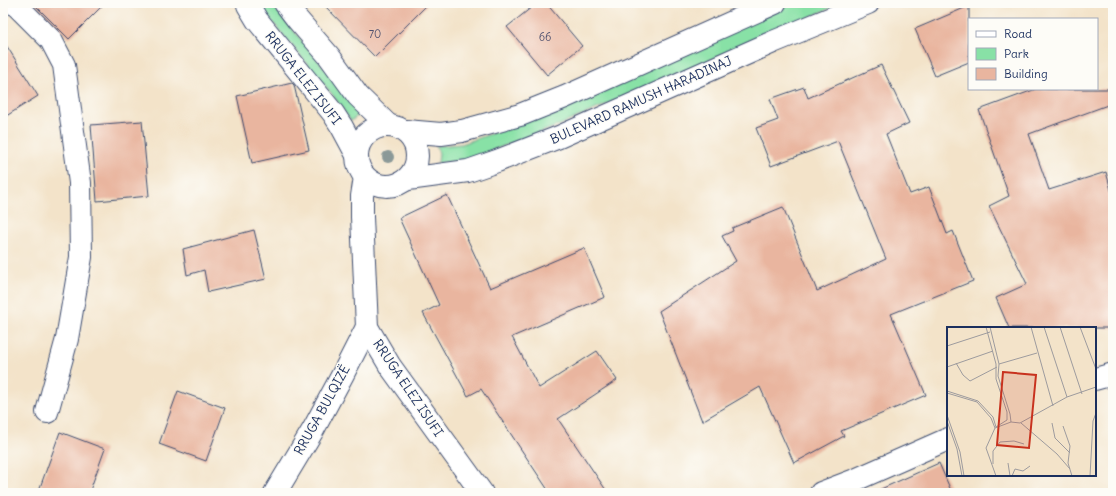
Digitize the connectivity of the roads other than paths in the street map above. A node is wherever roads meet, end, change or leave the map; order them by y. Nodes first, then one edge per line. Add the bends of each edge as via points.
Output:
1 (14, 3) edge
2 (248, 3) edge
3 (285, 3) edge
4 (775, 3) edge
5 (868, 3) edge
6 (397, 128) junction
7 (357, 155) junction
8 (364, 177) junction
9 (408, 179) junction
10 (367, 327) junction
11 (1113, 374) edge
12 (1096, 379) edge
13 (47, 412) dead end
14 (947, 439) edge
15 (275, 493) edge
16 (482, 493) edge
17 (821, 493) edge

1 - 13 street via 51,40 64,65 80,183 81,257 67,339
2 - 7 street, RRUGA ELEZ ISUFI via 257,20 333,113
3 - 6 street via 358,96
4 - 6 street via 565,97 520,114 462,131 441,134
5 - 9 street, BULEVARD RAMUSH HARADINAJ via 773,42 559,137 468,171
6 - 7 street via 379,126 371,131 364,137
6 - 9 street via 412,138 418,155 414,172
7 - 8 street
8 - 9 street, BULEVARD RAMUSH HARADINAJ via 372,183 391,187
8 - 10 street, RRUGA ELEZ ISUFI via 362,217
10 - 15 street, RRUGA BULQIZË via 313,430
10 - 16 street, RRUGA ELEZ ISUFI via 390,366
11 - 12 street
14 - 17 street

